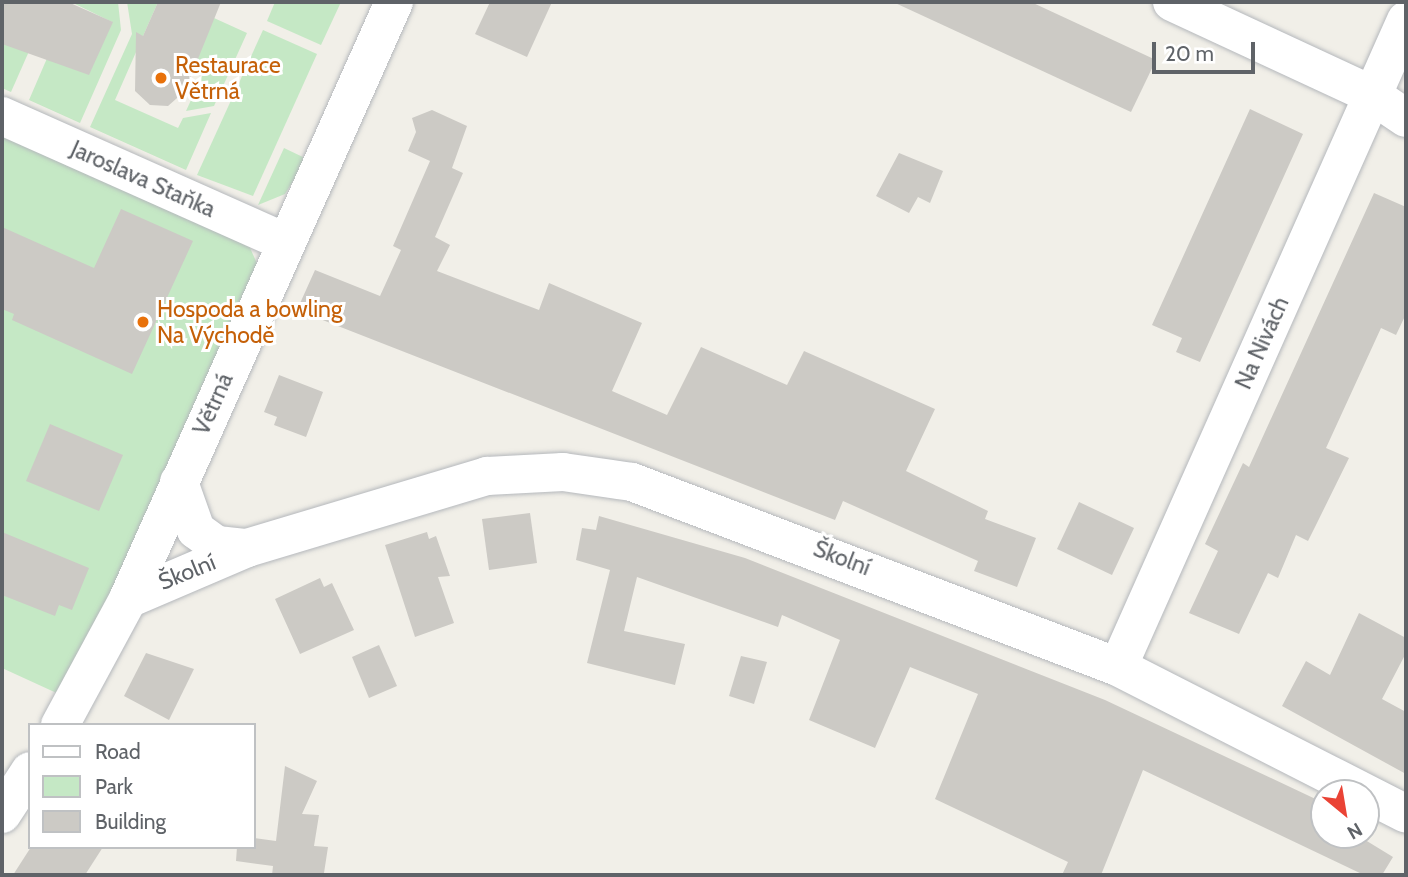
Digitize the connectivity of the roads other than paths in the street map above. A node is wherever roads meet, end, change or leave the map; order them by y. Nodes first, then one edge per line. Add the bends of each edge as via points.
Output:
1 (394, 2) edge
2 (1172, 2) edge
3 (1406, 20) edge
4 (1372, 95) junction
5 (2, 116) edge
6 (1406, 118) edge
7 (285, 242) junction
8 (179, 482) junction
9 (247, 548) junction
10 (128, 599) junction
11 (1118, 667) junction
12 (61, 723) edge
13 (28, 774) edge
14 (2, 814) edge
15 (1406, 814) edge

1 - 7 street, Větrná
2 - 4 street
3 - 4 street, Na Nivách
4 - 6 street
4 - 11 street, Na Nivách
5 - 7 street, Jaroslava Staňka
7 - 8 street, Větrná
8 - 9 street, Školní via 196,530 217,545
8 - 10 street, Větrná
9 - 10 street, Školní
9 - 11 street, Školní via 487,476 594,476 667,491
10 - 12 street, Větrná
11 - 15 street, Školní
13 - 14 street

